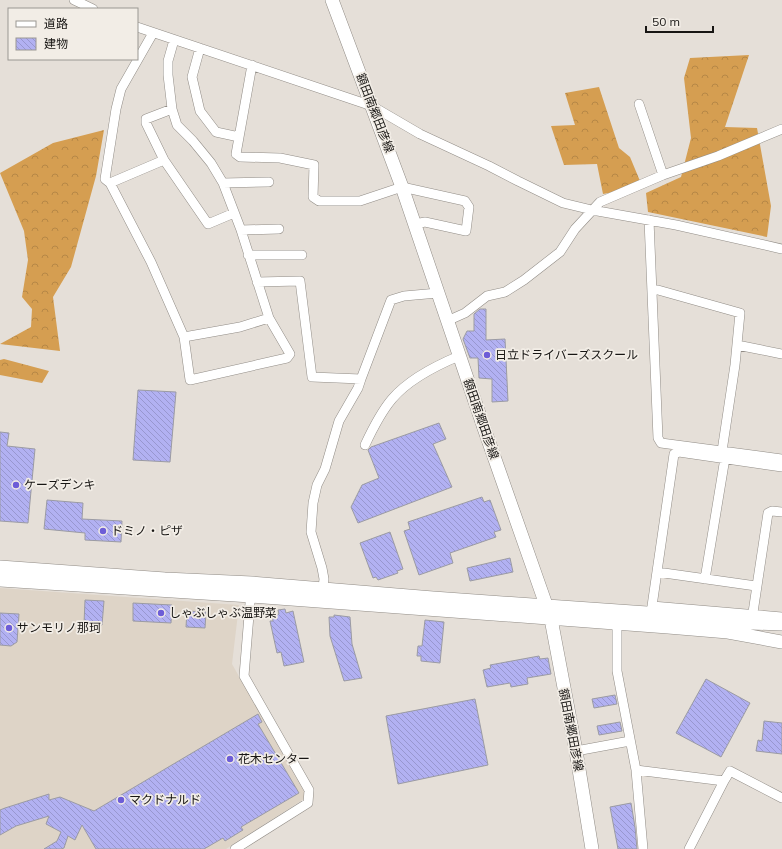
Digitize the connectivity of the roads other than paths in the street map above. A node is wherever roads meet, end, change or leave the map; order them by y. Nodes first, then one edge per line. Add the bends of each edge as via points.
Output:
1 (74, 0) edge
2 (332, 0) edge
3 (91, 8) edge
4 (138, 27) edge
5 (153, 33) junction
6 (174, 40) junction
7 (200, 48) junction
8 (138, 59) edge
9 (138, 60) edge
10 (252, 65) junction
11 (639, 104) dead end
12 (372, 106) junction
13 (172, 109) junction
14 (782, 130) edge
15 (239, 137) junction
16 (164, 160) junction
17 (663, 175) junction
18 (269, 182) dead end
19 (110, 183) junction
20 (224, 183) junction
21 (402, 187) junction
22 (592, 210) junction
23 (234, 213) junction
24 (649, 220) junction
25 (415, 224) junction
26 (279, 229) dead end
27 (241, 230) junction
28 (782, 249) edge
29 (248, 255) junction
30 (302, 255) dead end
31 (257, 282) junction
32 (652, 290) junction
33 (438, 293) junction
34 (270, 318) junction
35 (448, 321) junction
36 (184, 337) junction
37 (737, 345) junction
38 (782, 354) edge
39 (459, 356) junction
40 (361, 379) junction
41 (365, 445) dead end
42 (723, 455) junction
43 (782, 459) edge
44 (782, 467) edge
45 (782, 512) edge
46 (0, 566) edge
47 (657, 572) junction
48 (705, 579) junction
49 (0, 580) edge
50 (756, 586) junction
51 (323, 588) junction
52 (252, 590) junction
53 (545, 605) junction
54 (651, 610) junction
55 (782, 617) edge
56 (551, 619) junction
57 (752, 619) junction
58 (617, 623) junction
59 (782, 624) edge
60 (696, 629) junction
61 (782, 629) edge
62 (782, 642) edge
63 (782, 650) edge
64 (630, 741) junction
65 (576, 751) junction
66 (636, 770) junction
67 (724, 782) junction
68 (782, 798) edge
69 (235, 849) edge
70 (592, 849) edge
71 (643, 849) edge
72 (689, 849) edge

1 - 3 street
2 - 12 street, 額田南郷田彦線
4 - 5 street
5 - 6 street
5 - 8 street
6 - 7 street
6 - 13 street via 168,61
7 - 10 street
7 - 15 street via 192,78 200,111 216,132
9 - 19 street via 121,89 116,109 105,179
10 - 12 street
10 - 15 street
11 - 17 street
12 - 21 street, 額田南郷田彦線
12 - 22 street via 420,134 563,203
13 - 16 street via 146,119
13 - 20 street via 177,125 206,157
14 - 17 street
15 - 21 street via 236,154 240,157 280,158 314,165 313,197 319,201 360,201
16 - 19 street
16 - 23 street via 208,224
17 - 22 street via 600,202
18 - 20 street
19 - 36 street via 151,262
20 - 23 street
21 - 25 street, 額田南郷田彦線
21 - 25 street via 465,201 469,207 466,231 425,222
22 - 24 street
22 - 35 street via 575,229 560,252 524,280 504,292 487,296 465,313
23 - 27 street
24 - 28 street
24 - 32 street
25 - 33 street, 額田南郷田彦線
26 - 27 street
27 - 29 street
29 - 30 street
29 - 31 street
31 - 34 street
31 - 40 street via 300,281 312,377
32 - 37 street via 740,314
32 - 42 street via 658,438 661,443
33 - 35 street, 額田南郷田彦線
33 - 40 street via 404,296 391,300
34 - 36 street via 240,327
34 - 36 street via 290,354 287,358 190,380
35 - 39 street, 額田南郷田彦線
37 - 38 street
37 - 42 street
39 - 41 street via 437,365 403,388 391,400
39 - 53 street, 額田南郷田彦線
40 - 51 street via 339,421 313,502 311,532 322,568
42 - 43 street
42 - 44 street
42 - 47 street via 679,452 674,454
42 - 48 street
45 - 50 street via 768,513
46 - 52 street via 165,579
47 - 48 street
47 - 54 street
48 - 50 street
49 - 52 street
50 - 57 street
51 - 52 street
51 - 53 street
52 - 56 street
52 - 69 street via 244,676 309,790 308,803
53 - 54 street
53 - 56 street, 額田南郷田彦線
54 - 57 street
55 - 57 street
56 - 58 street
56 - 65 street, 額田南郷田彦線
57 - 59 street
57 - 61 street
58 - 60 street
58 - 64 street via 617,671
60 - 62 street
60 - 63 street
64 - 65 street
64 - 66 street
65 - 70 street, 額田南郷田彦線
66 - 67 street
66 - 71 street
67 - 68 street via 730,771
67 - 72 street

